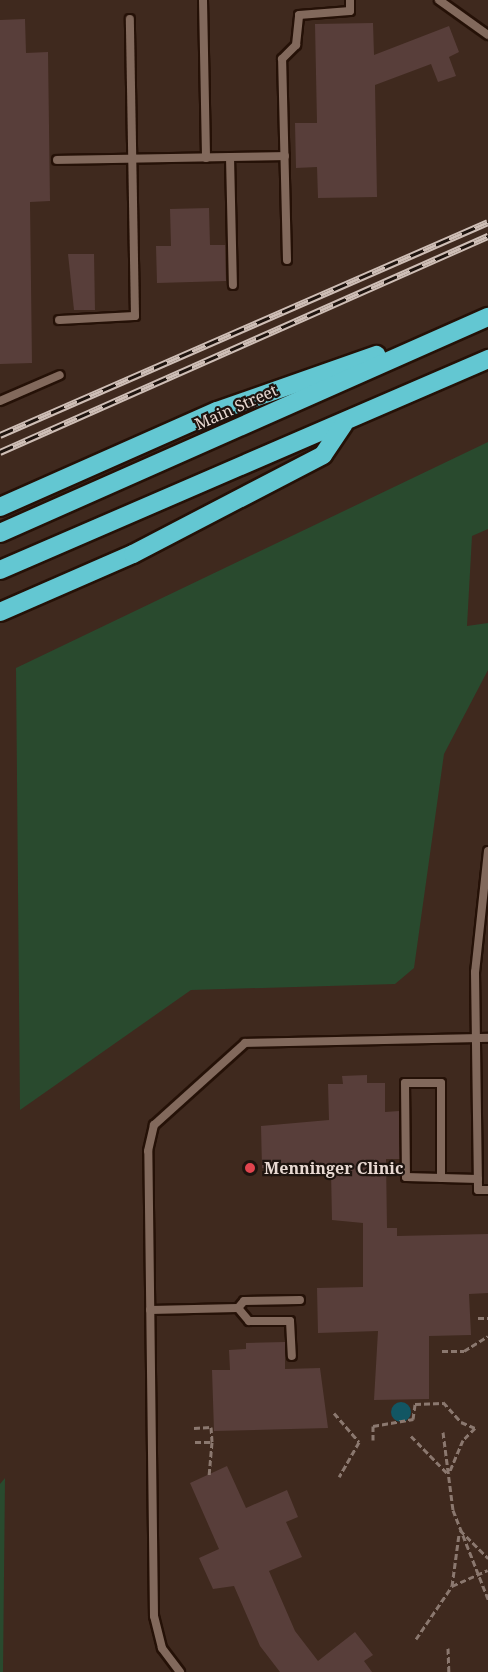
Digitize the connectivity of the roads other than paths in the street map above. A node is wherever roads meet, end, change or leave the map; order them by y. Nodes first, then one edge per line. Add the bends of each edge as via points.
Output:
1 (203, 0) edge
2 (350, 0) edge
3 (439, 0) edge
4 (130, 19) dead end
5 (488, 35) edge
6 (285, 156) junction
7 (230, 157) junction
8 (206, 158) junction
9 (132, 159) junction
10 (57, 160) dead end
11 (287, 260) dead end
12 (232, 285) dead end
13 (488, 316) edge
14 (59, 320) dead end
15 (488, 359) edge
16 (60, 375) dead end
17 (0, 401) edge
18 (344, 424) junction
19 (0, 507) edge
20 (0, 533) edge
21 (0, 570) edge
22 (0, 612) edge
23 (488, 851) edge
24 (475, 1038) junction
25 (488, 1038) edge
26 (441, 1178) junction
27 (478, 1179) junction
28 (488, 1190) edge
29 (300, 1300) dead end
30 (238, 1308) junction
31 (150, 1310) junction
32 (292, 1356) dead end
33 (180, 1672) edge

1 - 8 lane
2 - 6 lane via 350,11 299,15 296,45 282,59
3 - 5 lane
4 - 9 lane
6 - 7 lane
6 - 11 lane
7 - 8 lane
7 - 12 lane
8 - 9 lane
9 - 10 lane
9 - 14 lane via 135,316
13 - 19 highway via 217,411
13 - 20 highway, Main Street
15 - 18 highway
16 - 17 lane
18 - 21 highway
18 - 22 highway via 323,455 133,554
23 - 24 lane via 476,924
24 - 25 lane
24 - 27 lane
24 - 31 lane via 261,1041 235,1048 163,1111 149,1135
26 - 26 lane via 406,1178 405,1083 441,1083
26 - 27 lane
27 - 28 lane via 478,1190
29 - 30 lane via 244,1301
30 - 31 lane
30 - 32 lane via 249,1321 290,1321
31 - 33 lane via 156,1632

